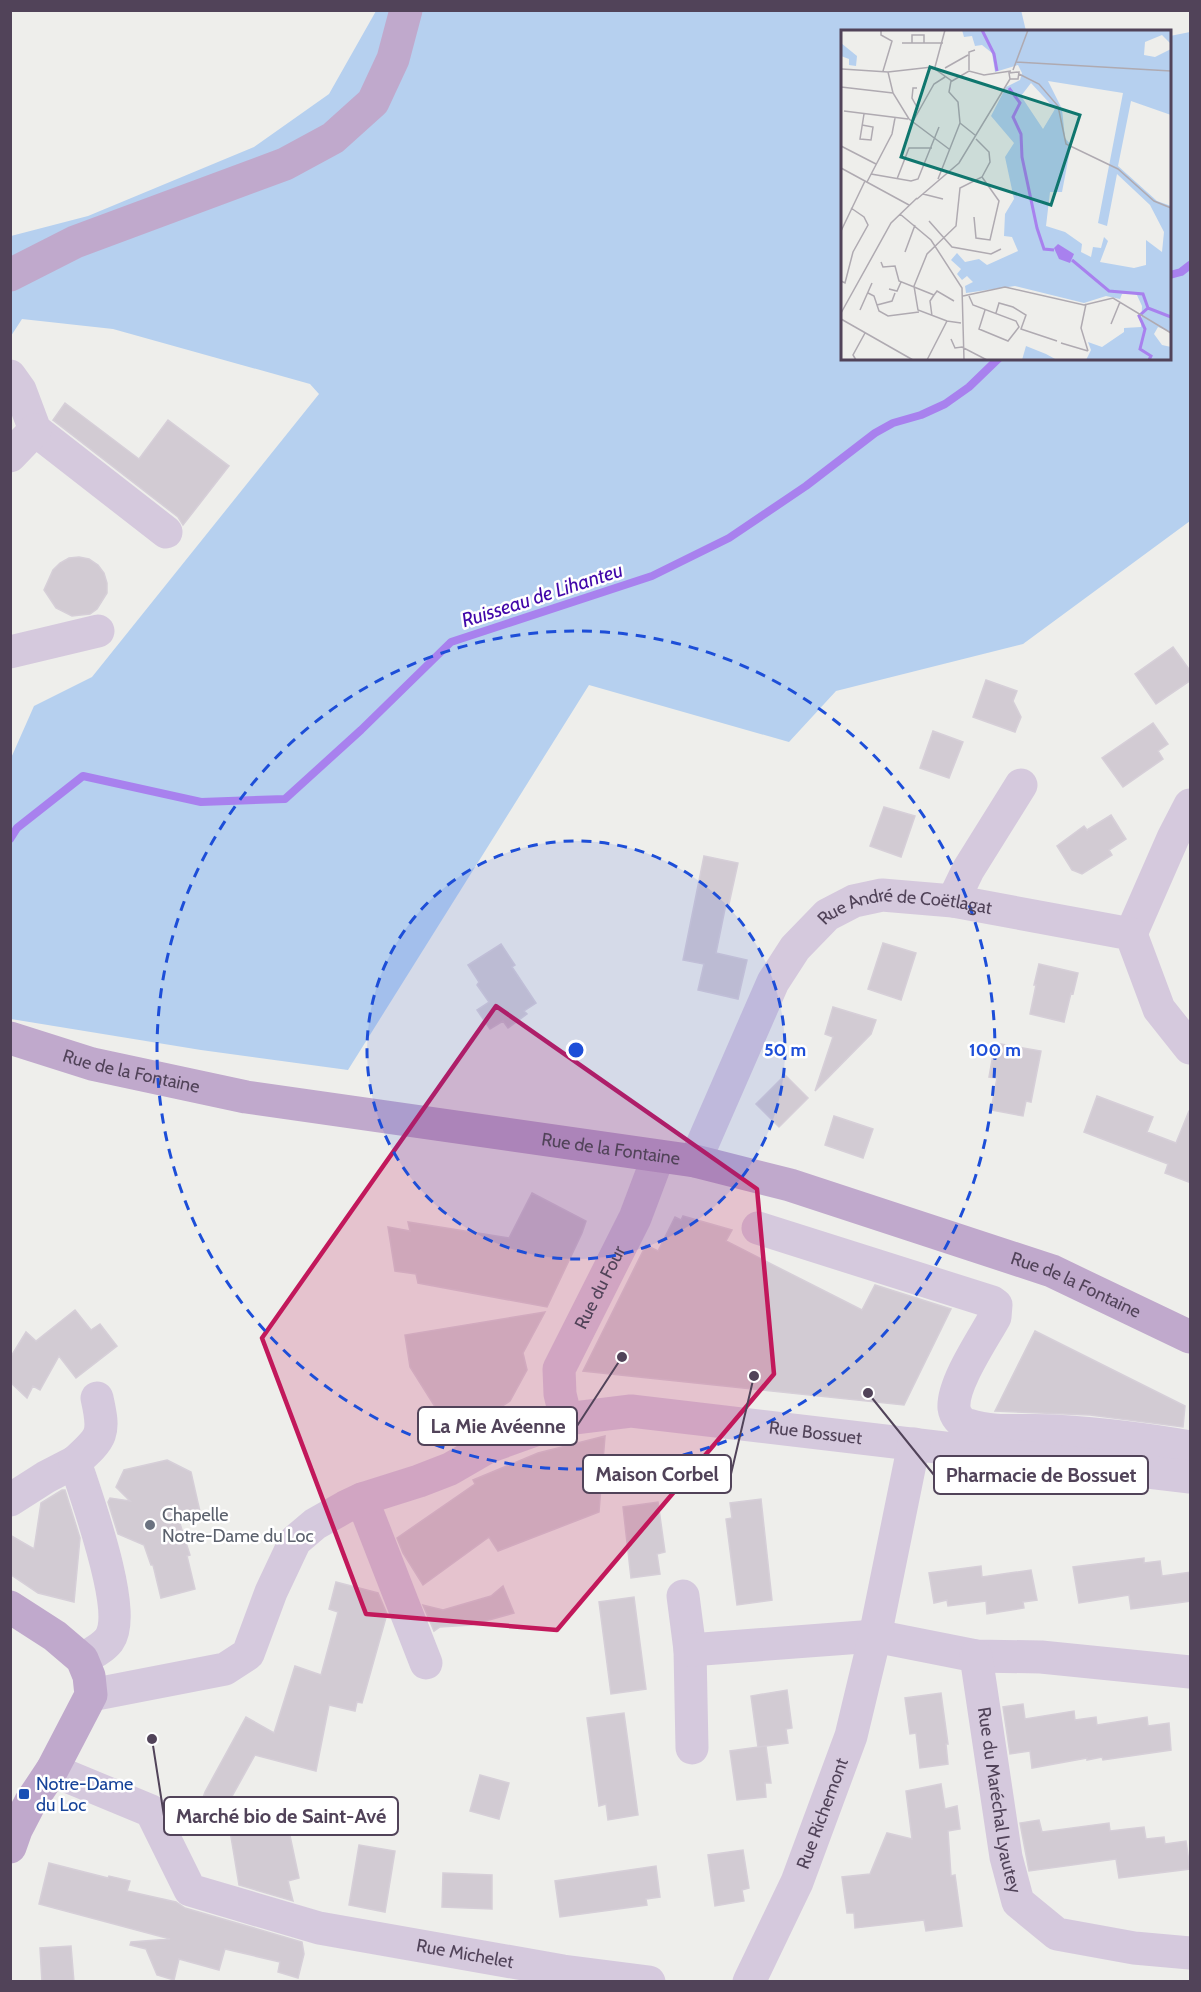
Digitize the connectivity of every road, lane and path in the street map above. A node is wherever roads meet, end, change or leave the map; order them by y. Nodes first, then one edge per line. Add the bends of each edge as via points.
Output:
1 (406, 10) edge
2 (10, 275) edge
3 (10, 376) edge
4 (35, 430) junction
5 (10, 456) edge
6 (166, 532) dead end
7 (98, 631) dead end
8 (10, 652) edge
9 (1021, 785) dead end
10 (1191, 805) edge
11 (953, 902) junction
12 (1131, 934) junction
13 (10, 1038) edge
14 (1191, 1047) edge
15 (658, 1156) junction
16 (695, 1161) junction
17 (758, 1228) dead end
18 (1191, 1337) edge
19 (97, 1398) dead end
20 (566, 1419) junction
21 (914, 1444) junction
22 (1191, 1447) edge
23 (75, 1462) junction
24 (1191, 1477) edge
25 (362, 1499) junction
26 (10, 1500) edge
27 (683, 1596) dead end
28 (10, 1607) edge
29 (874, 1636) junction
30 (690, 1650) junction
31 (976, 1656) junction
32 (82, 1659) junction
33 (426, 1663) dead end
34 (1191, 1672) edge
35 (91, 1695) junction
36 (692, 1748) dead end
37 (52, 1770) junction
38 (10, 1847) edge
39 (1191, 1953) edge
40 (558, 1976) edge
41 (649, 1982) edge
42 (749, 1982) edge

1 - 2 main road via 393,59 373,102 333,138 285,164 75,242
3 - 4 street via 20,390
4 - 5 street
4 - 6 street
7 - 8 street
9 - 11 street via 968,870
10 - 12 street
11 - 12 street, Rue André de Coëtlagat
11 - 16 street, Rue André de Coëtlagat via 882,895 854,901 827,915 795,948 773,982
12 - 14 street via 1159,1009
13 - 15 main road, Rue de la Fontaine via 92,1064 246,1097
15 - 16 main road, Rue de la Fontaine
15 - 20 street, Rue du Four via 635,1218 559,1369
16 - 18 main road, Rue de la Fontaine via 790,1185 1052,1271
17 - 22 street via 996,1305 995,1317 958,1384 954,1408 965,1424
19 - 23 street via 102,1430
20 - 21 street, Rue Bossuet via 631,1411
20 - 25 street, Rue Bossuet via 488,1447 450,1469 414,1473
21 - 24 street, Rue Bossuet
21 - 29 street, Rue Richemont
23 - 26 street
23 - 32 street via 114,1605 110,1639
25 - 33 street
25 - 35 street, Rue Bossuet via 315,1524 295,1541 248,1654 225,1669
27 - 30 street
28 - 32 main road via 56,1636
29 - 30 street
29 - 31 street
29 - 42 street, Rue Richemont via 847,1747 797,1882
30 - 36 street
31 - 34 street via 1041,1656
31 - 39 street, Rue du Maréchal Lyautey via 1006,1857 1018,1902 1057,1934 1134,1948
32 - 35 main road
35 - 37 main road
37 - 38 main road via 30,1803
37 - 40 street, Rue Michelet via 151,1811 190,1890 320,1928
40 - 41 street, Rue Michelet

